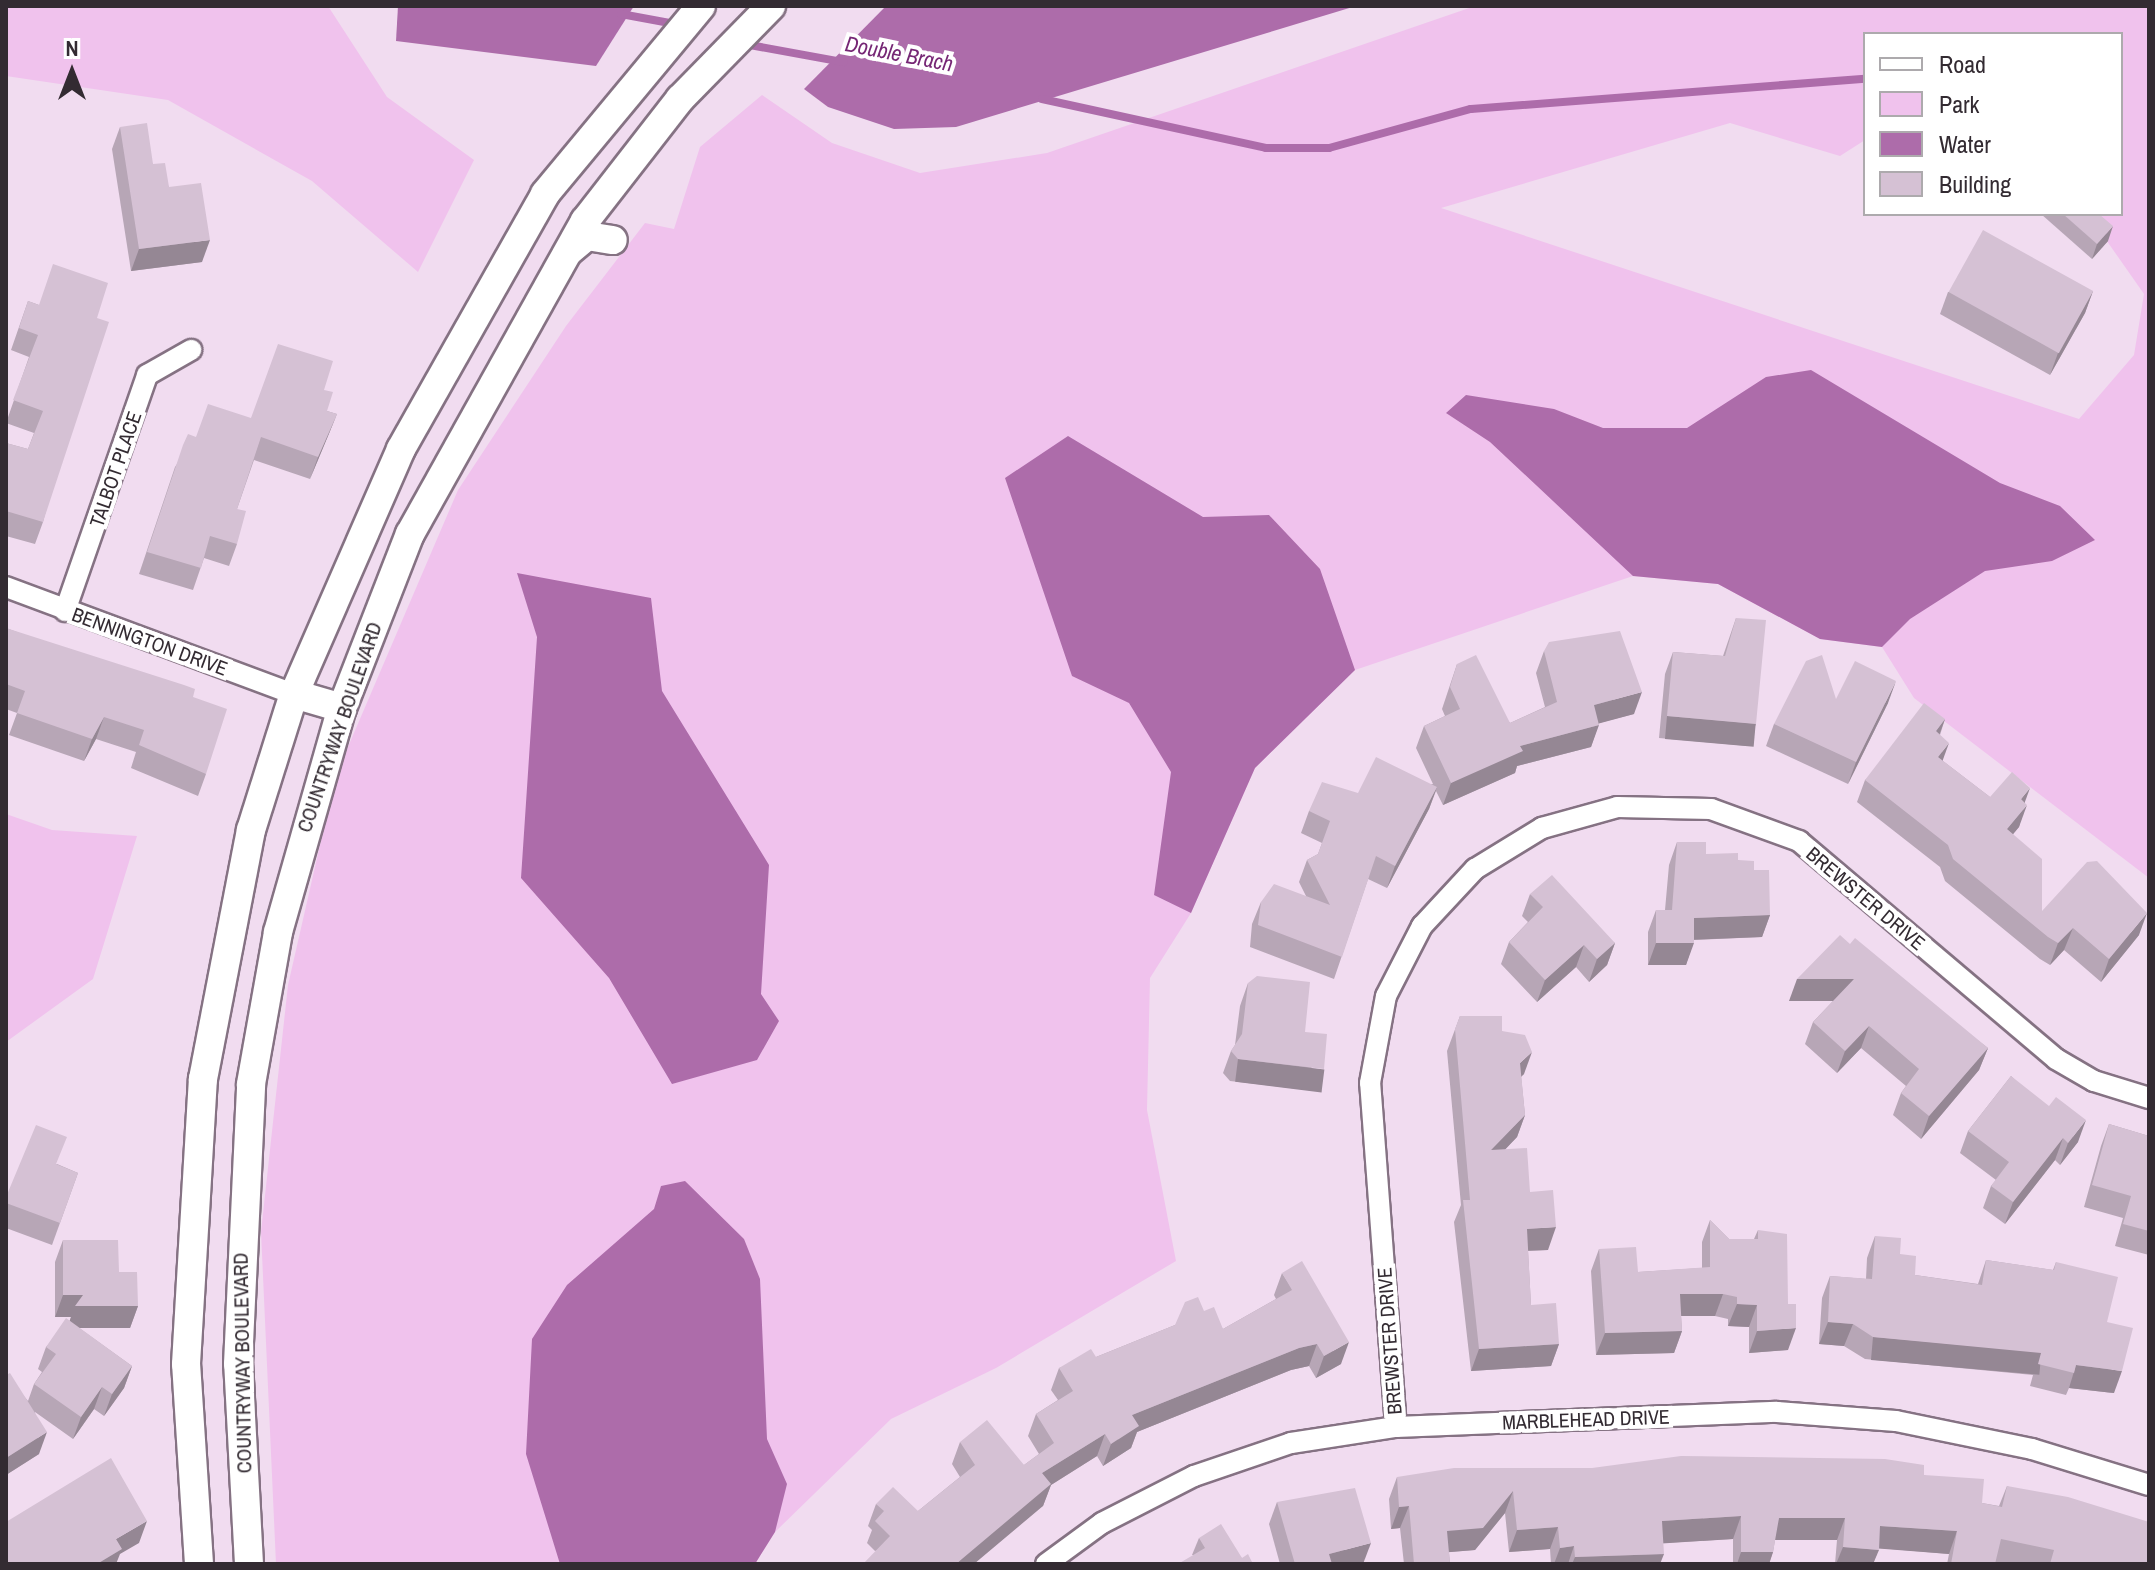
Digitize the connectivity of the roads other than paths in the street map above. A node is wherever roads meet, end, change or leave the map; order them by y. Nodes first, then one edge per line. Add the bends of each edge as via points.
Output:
1 (701, 6) edge
2 (771, 6) edge
3 (613, 240) dead end
4 (565, 254) junction
5 (191, 350) dead end
6 (6, 587) edge
7 (65, 611) junction
8 (294, 694) junction
9 (342, 708) junction
10 (2149, 1098) edge
11 (1396, 1427) junction
12 (2149, 1485) edge
13 (199, 1564) edge
14 (249, 1564) edge
15 (1046, 1564) edge

1 - 8 street via 537,208 401,449
2 - 4 street, COUNTRYWAY BOULEVARD via 680,99
3 - 4 street via 587,236
4 - 9 street, COUNTRYWAY BOULEVARD via 410,534
5 - 7 street, TALBOT PLACE via 147,375
6 - 7 street, BENNINGTON DRIVE
7 - 8 street, BENNINGTON DRIVE
8 - 9 street
8 - 13 street via 251,830 203,1079 186,1364
9 - 14 street, COUNTRYWAY BOULEVARD via 278,932 251,1084 238,1364
10 - 11 street, BREWSTER DRIVE via 2094,1081 2056,1059 1799,841 1711,809 1617,807 1542,828 1475,869 1422,926 1386,996 1370,1083
11 - 12 street, MARBLEHEAD DRIVE via 1777,1412 1896,1421 2032,1449
11 - 15 street, MARBLEHEAD DRIVE via 1291,1443 1194,1476 1102,1523

